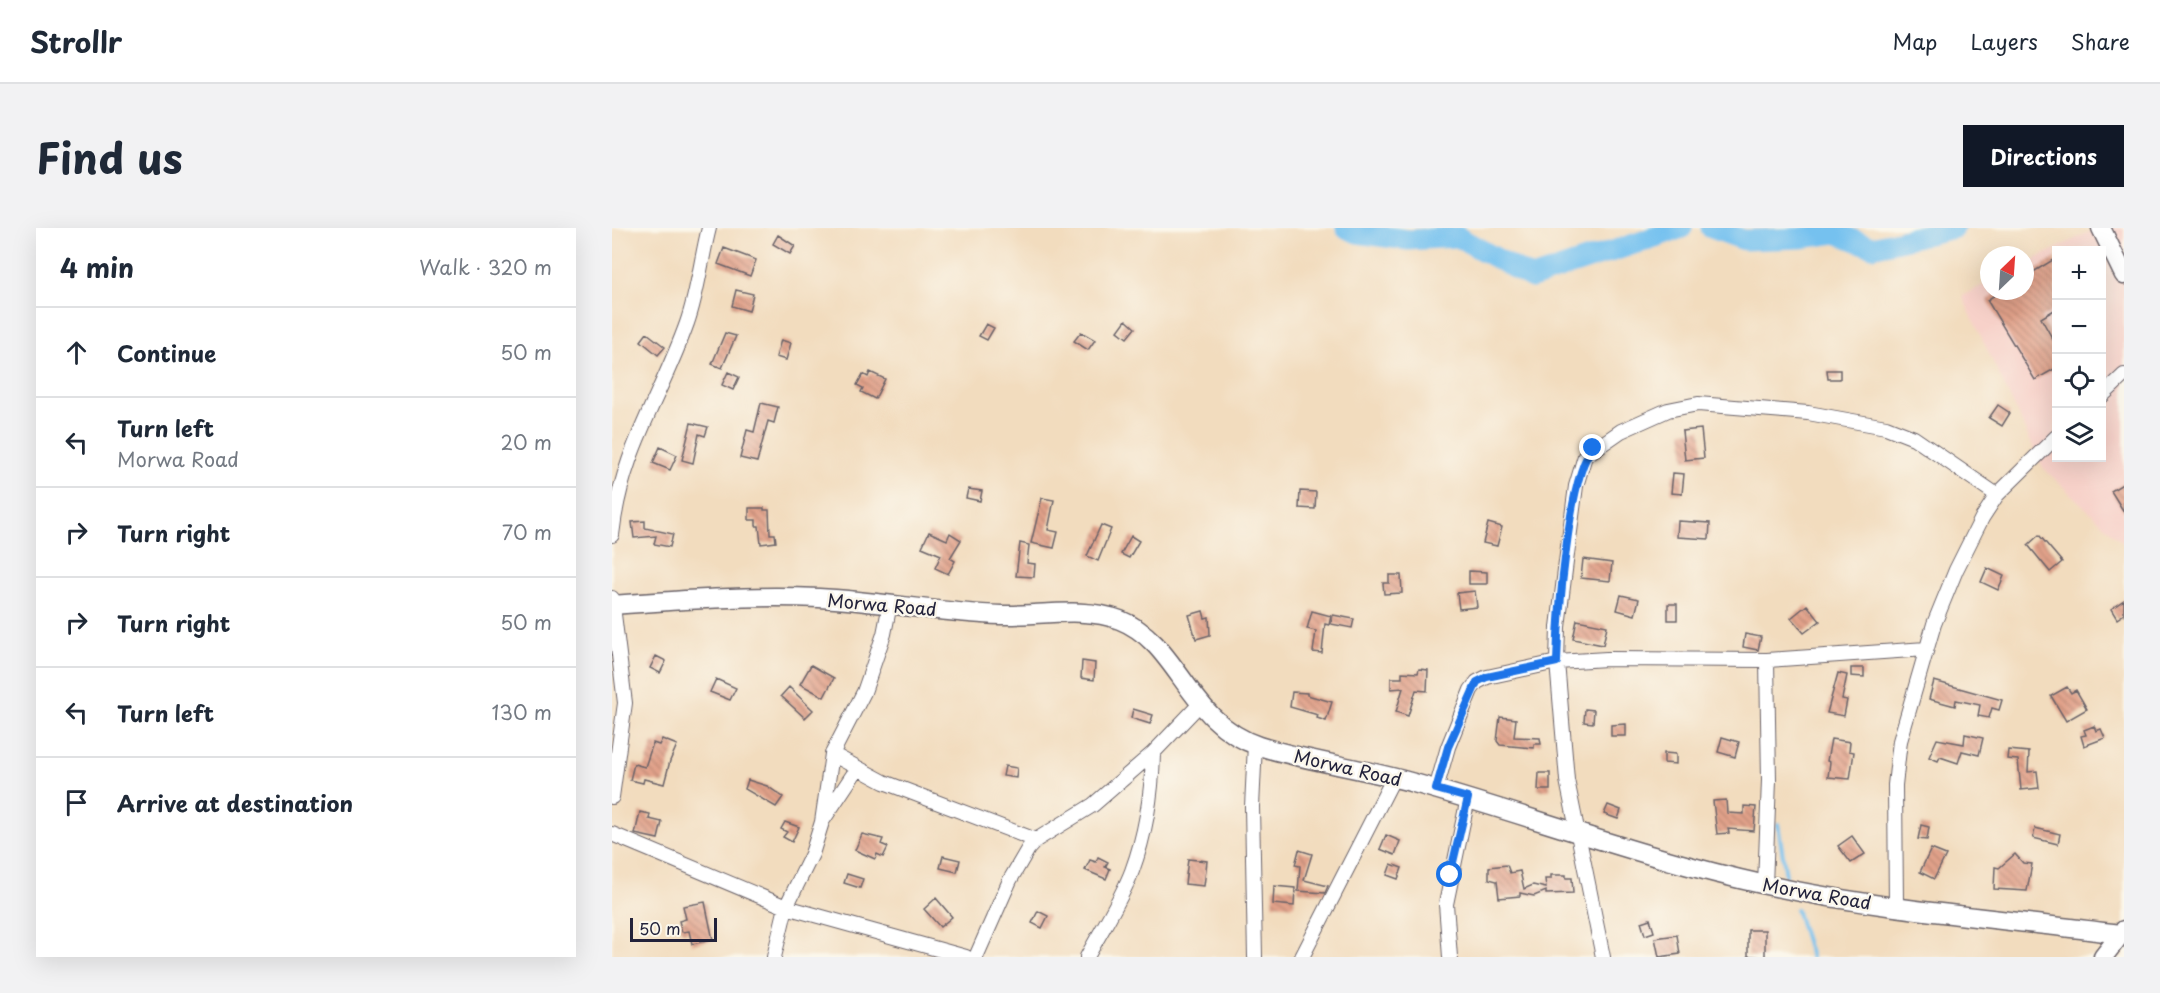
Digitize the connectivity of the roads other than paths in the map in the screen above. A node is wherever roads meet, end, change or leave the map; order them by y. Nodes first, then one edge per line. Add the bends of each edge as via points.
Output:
1 (709, 228) edge
2 (2101, 228) edge
3 (2124, 275) edge
4 (2124, 375) edge
5 (2106, 392) edge
6 (2052, 442) edge
7 (1997, 495) junction
8 (612, 535) edge
9 (613, 603) edge
10 (890, 604) junction
11 (1926, 649) junction
12 (1767, 660) junction
13 (1557, 662) junction
14 (1199, 705) junction
15 (1255, 744) junction
16 (1153, 753) junction
17 (832, 754) junction
18 (857, 769) junction
19 (1394, 777) junction
20 (1436, 789) junction
21 (612, 798) edge
22 (1468, 798) junction
23 (822, 822) junction
24 (612, 834) edge
25 (1578, 834) junction
26 (1036, 840) junction
27 (1765, 885) junction
28 (1896, 906) junction
29 (786, 907) junction
30 (2122, 932) edge
31 (774, 957) edge
32 (966, 957) edge
33 (976, 957) edge
34 (1087, 957) edge
35 (1255, 957) edge
36 (1302, 957) edge
37 (1449, 957) edge
38 (1603, 957) edge
39 (2103, 957) edge

1 - 8 street via 687,321 627,461
2 - 3 main road
4 - 5 street
6 - 7 street
7 - 11 street via 1956,570
7 - 13 street via 1914,438 1886,427 1808,413 1734,406 1698,404 1668,410 1621,431 1585,456 1576,486
9 - 10 main road, Morwa Road via 733,597
9 - 21 street via 625,703
10 - 14 main road, Morwa Road via 1001,615 1093,615 1121,620 1160,651
10 - 17 street via 864,692
11 - 12 street
11 - 28 street via 1900,741 1895,785
12 - 13 street
12 - 27 street via 1769,780
13 - 20 street via 1477,682 1448,747
13 - 25 street via 1567,780
14 - 15 main road, Morwa Road via 1230,732
14 - 16 street
15 - 19 main road, Morwa Road
15 - 35 street
16 - 26 street via 1093,805
16 - 34 street via 1146,818 1132,872
17 - 18 street
17 - 23 street
18 - 23 street
18 - 26 street
19 - 20 main road, Morwa Road
19 - 36 street
20 - 22 main road, Morwa Road
22 - 25 main road, Morwa Road
22 - 37 street via 1446,904
23 - 29 street via 812,854
24 - 29 street
25 - 27 main road, Morwa Road
25 - 38 street
26 - 33 street via 1018,863
27 - 28 main road, Morwa Road
28 - 30 main road, Morwa Road
29 - 31 street
29 - 32 street
30 - 39 main road

